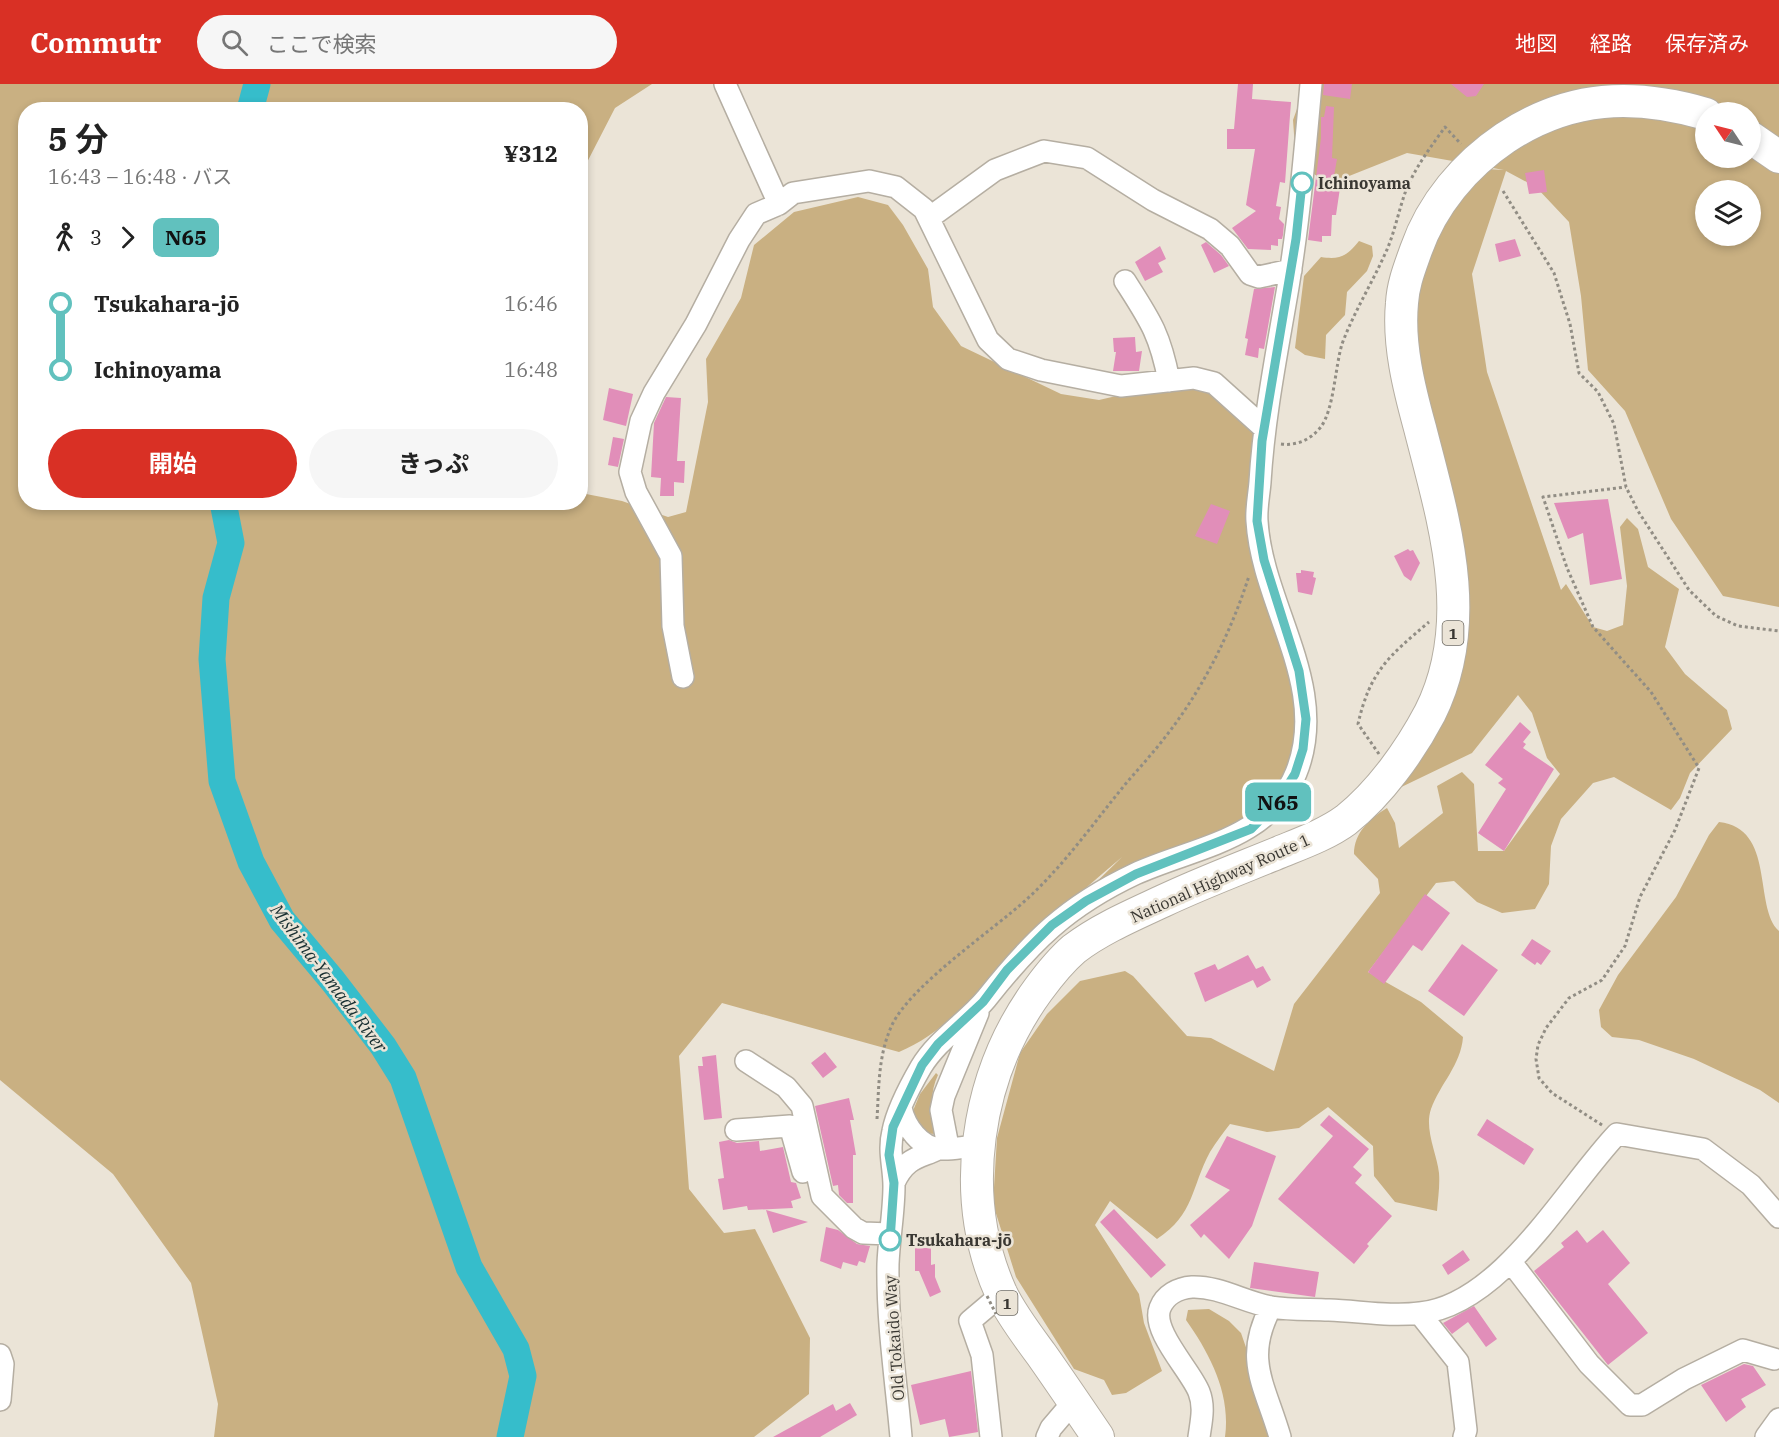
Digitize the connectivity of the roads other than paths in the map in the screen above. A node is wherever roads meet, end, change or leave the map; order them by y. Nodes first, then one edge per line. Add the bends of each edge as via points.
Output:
1 (725, 84) edge
2 (1311, 84) edge
3 (1695, 111) edge
4 (1761, 145) edge
5 (1779, 157) edge
6 (779, 204) junction
7 (929, 218) junction
8 (1291, 270) junction
9 (1125, 281) dead end
10 (1168, 381) junction
11 (1263, 435) junction
12 (683, 677) dead end
13 (983, 1002) junction
14 (746, 1061) dead end
15 (922, 1065) junction
16 (952, 1072) junction
17 (901, 1108) junction
18 (736, 1130) dead end
19 (956, 1144) junction
20 (894, 1183) junction
21 (822, 1196) junction
22 (1779, 1217) edge
23 (890, 1234) junction
24 (1511, 1262) junction
25 (995, 1302) junction
26 (1271, 1307) junction
27 (1419, 1314) junction
28 (0, 1355) edge
29 (1774, 1359) dead end
30 (0, 1400) edge
31 (1074, 1401) junction
32 (1779, 1419) edge
33 (902, 1437) edge
34 (991, 1437) edge
35 (1047, 1437) edge
36 (1098, 1437) edge
37 (1199, 1437) edge
38 (1280, 1437) edge
39 (1464, 1437) edge
40 (1766, 1437) edge

1 - 6 street
2 - 8 street, Old Tokaido Way
3 - 19 highway, National Highway Route 1 / 1 via 1621,99 1572,108 1523,126 1485,152 1433,211 1421,235 1401,305 1409,388 1447,532 1452,573 1452,645 1431,710 1373,794 1344,821 1309,840 1165,900 1099,933 1068,956 1025,1008 1000,1056 984,1106
4 - 5 highway
6 - 7 street via 793,193 869,181 896,187 924,209
6 - 12 street via 756,214 739,240 696,324 654,393 641,421 630,472 636,492 671,556 673,626
7 - 8 street via 995,170 1044,152 1055,153 1086,158 1153,200 1210,228 1230,246 1250,274 1259,277
7 - 10 street via 988,340 1008,359 1041,370 1121,386
8 - 11 street, Old Tokaido Way
9 - 10 street via 1162,345
10 - 11 street via 1194,378 1214,382
11 - 13 street, Old Tokaido Way via 1257,521 1264,560 1299,671 1306,719 1295,774 1276,804 1251,829 1136,874 1086,901 1027,947
13 - 15 street, Old Tokaido Way via 938,1044
13 - 16 street
14 - 21 street via 786,1087 802,1106
15 - 16 street via 943,1060
15 - 17 street, Old Tokaido Way
16 - 19 street via 941,1110
17 - 19 street via 911,1132
17 - 20 street, Old Tokaido Way via 893,1127 889,1155
18 - 21 street via 790,1126 809,1191
19 - 20 street via 925,1153 907,1164
19 - 25 highway, National Highway Route 1 / 1 via 979,1206
20 - 23 street, Old Tokaido Way
21 - 23 street via 854,1228 863,1233
22 - 24 street via 1751,1185 1703,1149 1617,1134
23 - 33 street, Old Tokaido Way via 889,1297
24 - 27 street via 1461,1298
24 - 29 street via 1589,1364 1630,1405 1642,1405 1743,1350
25 - 31 highway, National Highway Route 1 / 1
25 - 34 street via 970,1321 982,1355
26 - 27 street
26 - 37 street via 1194,1287 1181,1288 1168,1296 1160,1308 1162,1332 1199,1392 1203,1409
26 - 38 street via 1259,1333 1256,1357
27 - 39 street via 1458,1362
28 - 30 street
31 - 35 street
31 - 36 highway, National Highway Route 1 / 1
32 - 40 street

